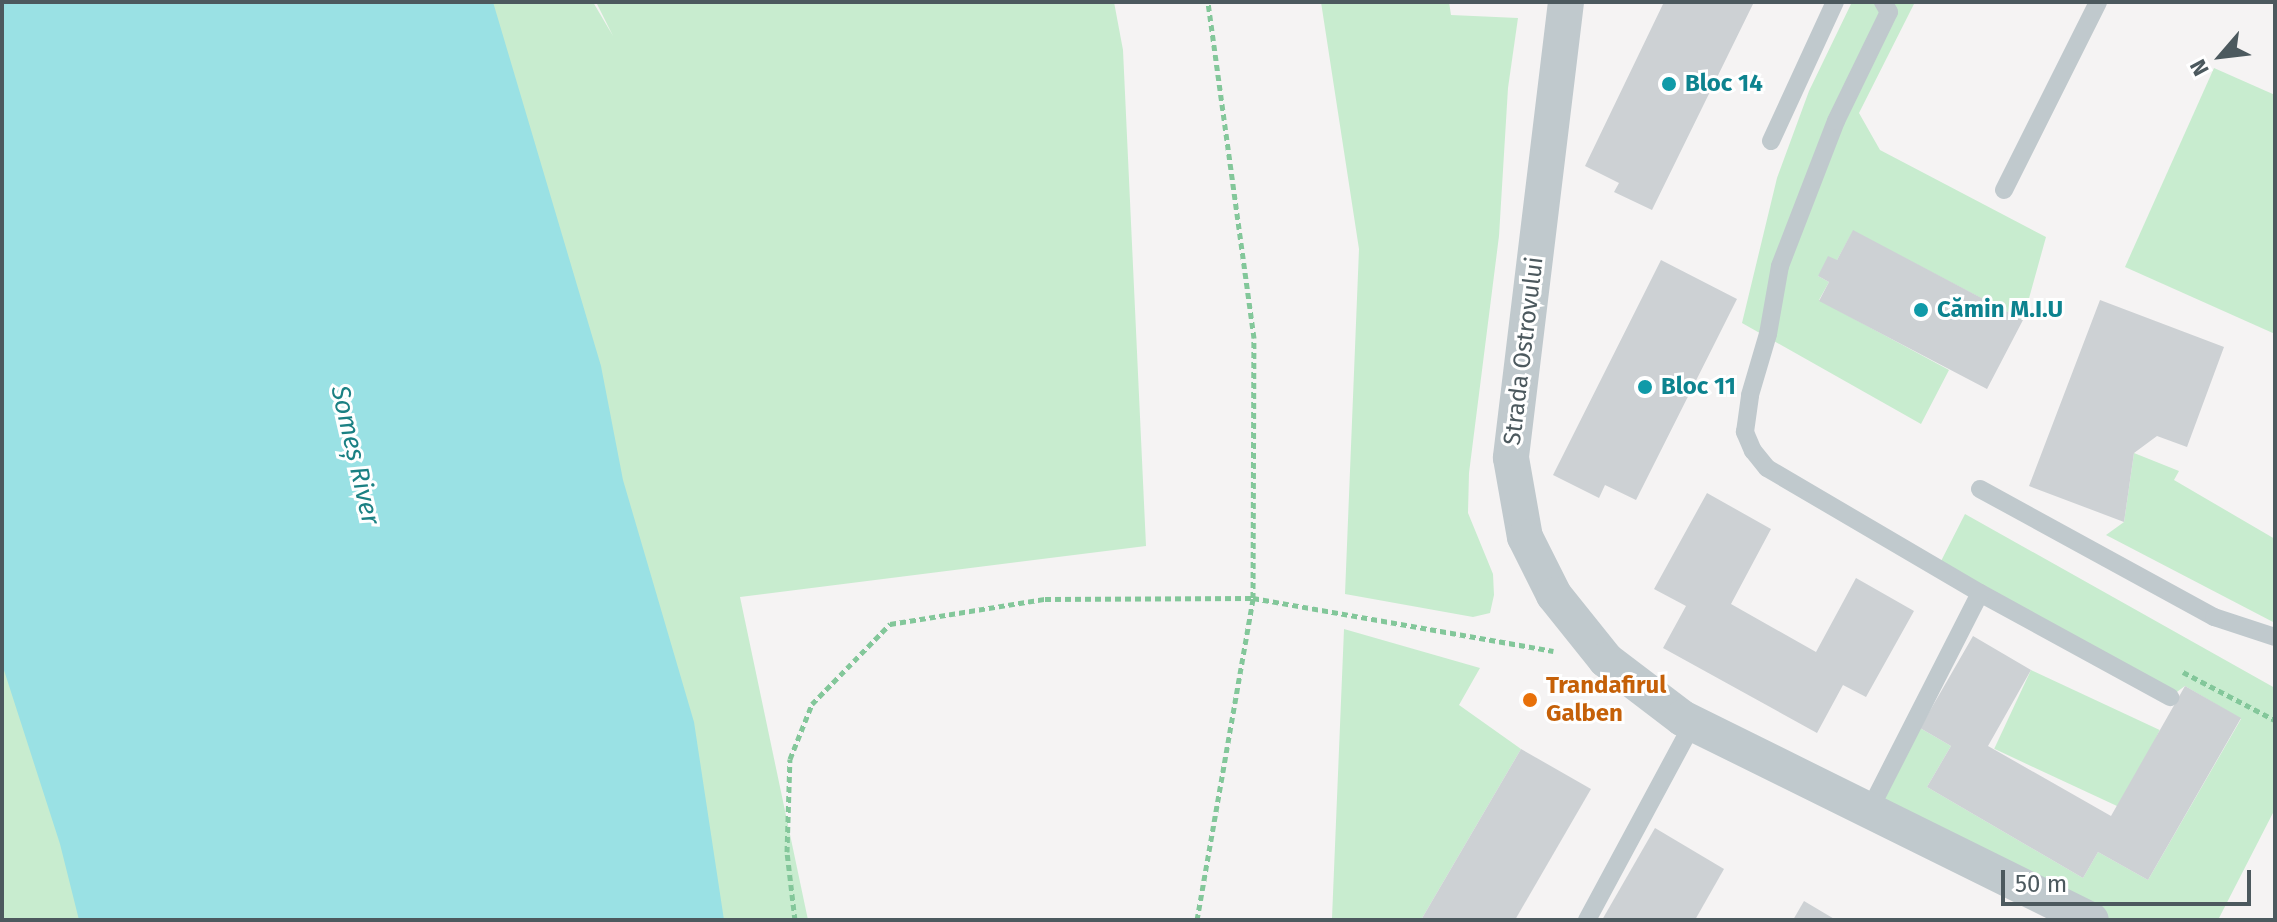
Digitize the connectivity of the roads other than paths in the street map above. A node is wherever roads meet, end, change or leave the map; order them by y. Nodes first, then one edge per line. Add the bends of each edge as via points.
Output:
1 (1566, 2) edge
2 (1835, 2) edge
3 (1883, 2) edge
4 (2098, 2) edge
5 (1771, 141) dead end
6 (2004, 190) dead end
7 (1980, 489) dead end
8 (1980, 593) junction
9 (2275, 637) edge
10 (2170, 697) road end
11 (1693, 723) junction
12 (1870, 809) junction
13 (1587, 920) edge
14 (2091, 920) edge

1 - 11 street, Strada Ostrovului via 1511,458 1525,537 1554,595 1606,660
2 - 5 lane
3 - 8 lane via 1889,12 1836,121 1780,266 1745,432 1767,468
4 - 6 lane
7 - 9 lane via 2214,617
8 - 10 lane
8 - 12 lane
11 - 12 street, Strada Ostrovului
11 - 13 lane
12 - 14 street, Strada Ostrovului

